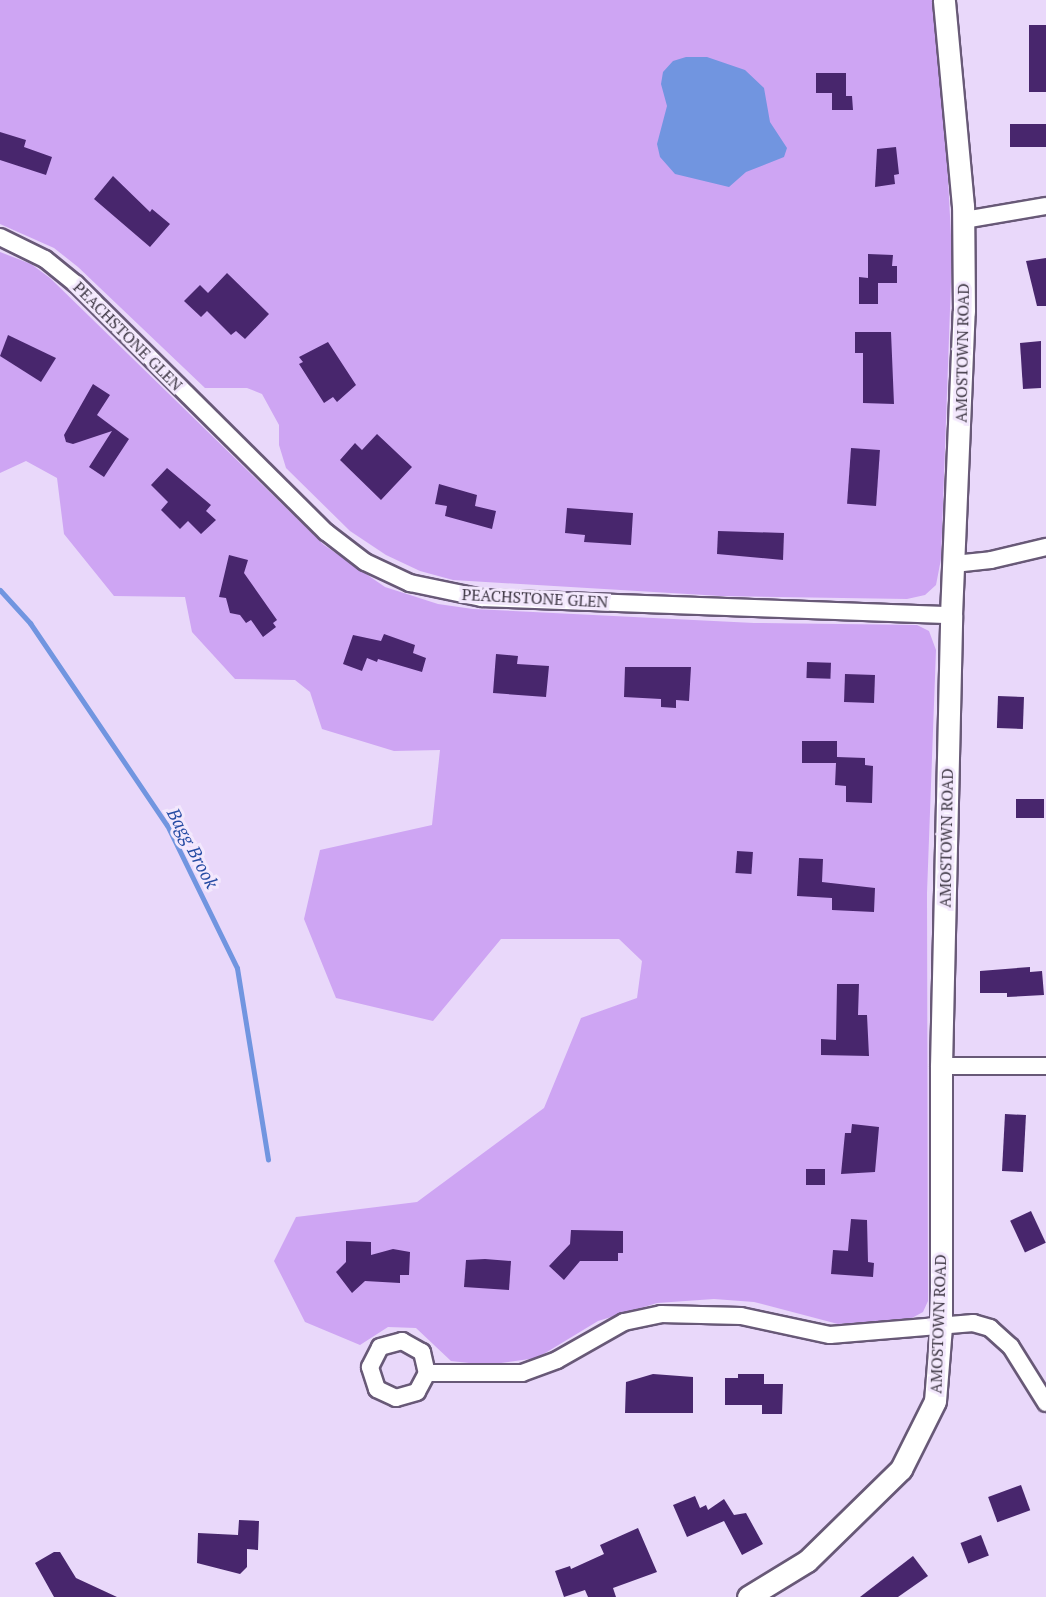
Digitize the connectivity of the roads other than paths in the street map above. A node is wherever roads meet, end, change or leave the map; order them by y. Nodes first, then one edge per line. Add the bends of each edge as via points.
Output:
1 (944, 0) edge
2 (1046, 206) edge
3 (964, 220) junction
4 (0, 237) edge
5 (1046, 547) edge
6 (954, 564) junction
7 (951, 615) junction
8 (941, 1066) junction
9 (1046, 1066) edge
10 (940, 1326) junction
11 (427, 1373) dead end
12 (1046, 1403) edge
13 (748, 1597) edge

1 - 3 street, AMOSTOWN ROAD
2 - 3 street
3 - 6 street, AMOSTOWN ROAD
4 - 7 street, PEACHSTONE GLEN via 45,259 76,284 326,532 365,562 410,583 482,598
5 - 6 street
6 - 7 street, AMOSTOWN ROAD
7 - 8 street, AMOSTOWN ROAD
8 - 9 street
8 - 10 street, AMOSTOWN ROAD
10 - 11 street via 830,1335 741,1316 661,1314 618,1325 557,1360 522,1373
10 - 12 street via 973,1323 990,1328 1020,1358
10 - 13 street, AMOSTOWN ROAD via 935,1401 901,1469 807,1561

